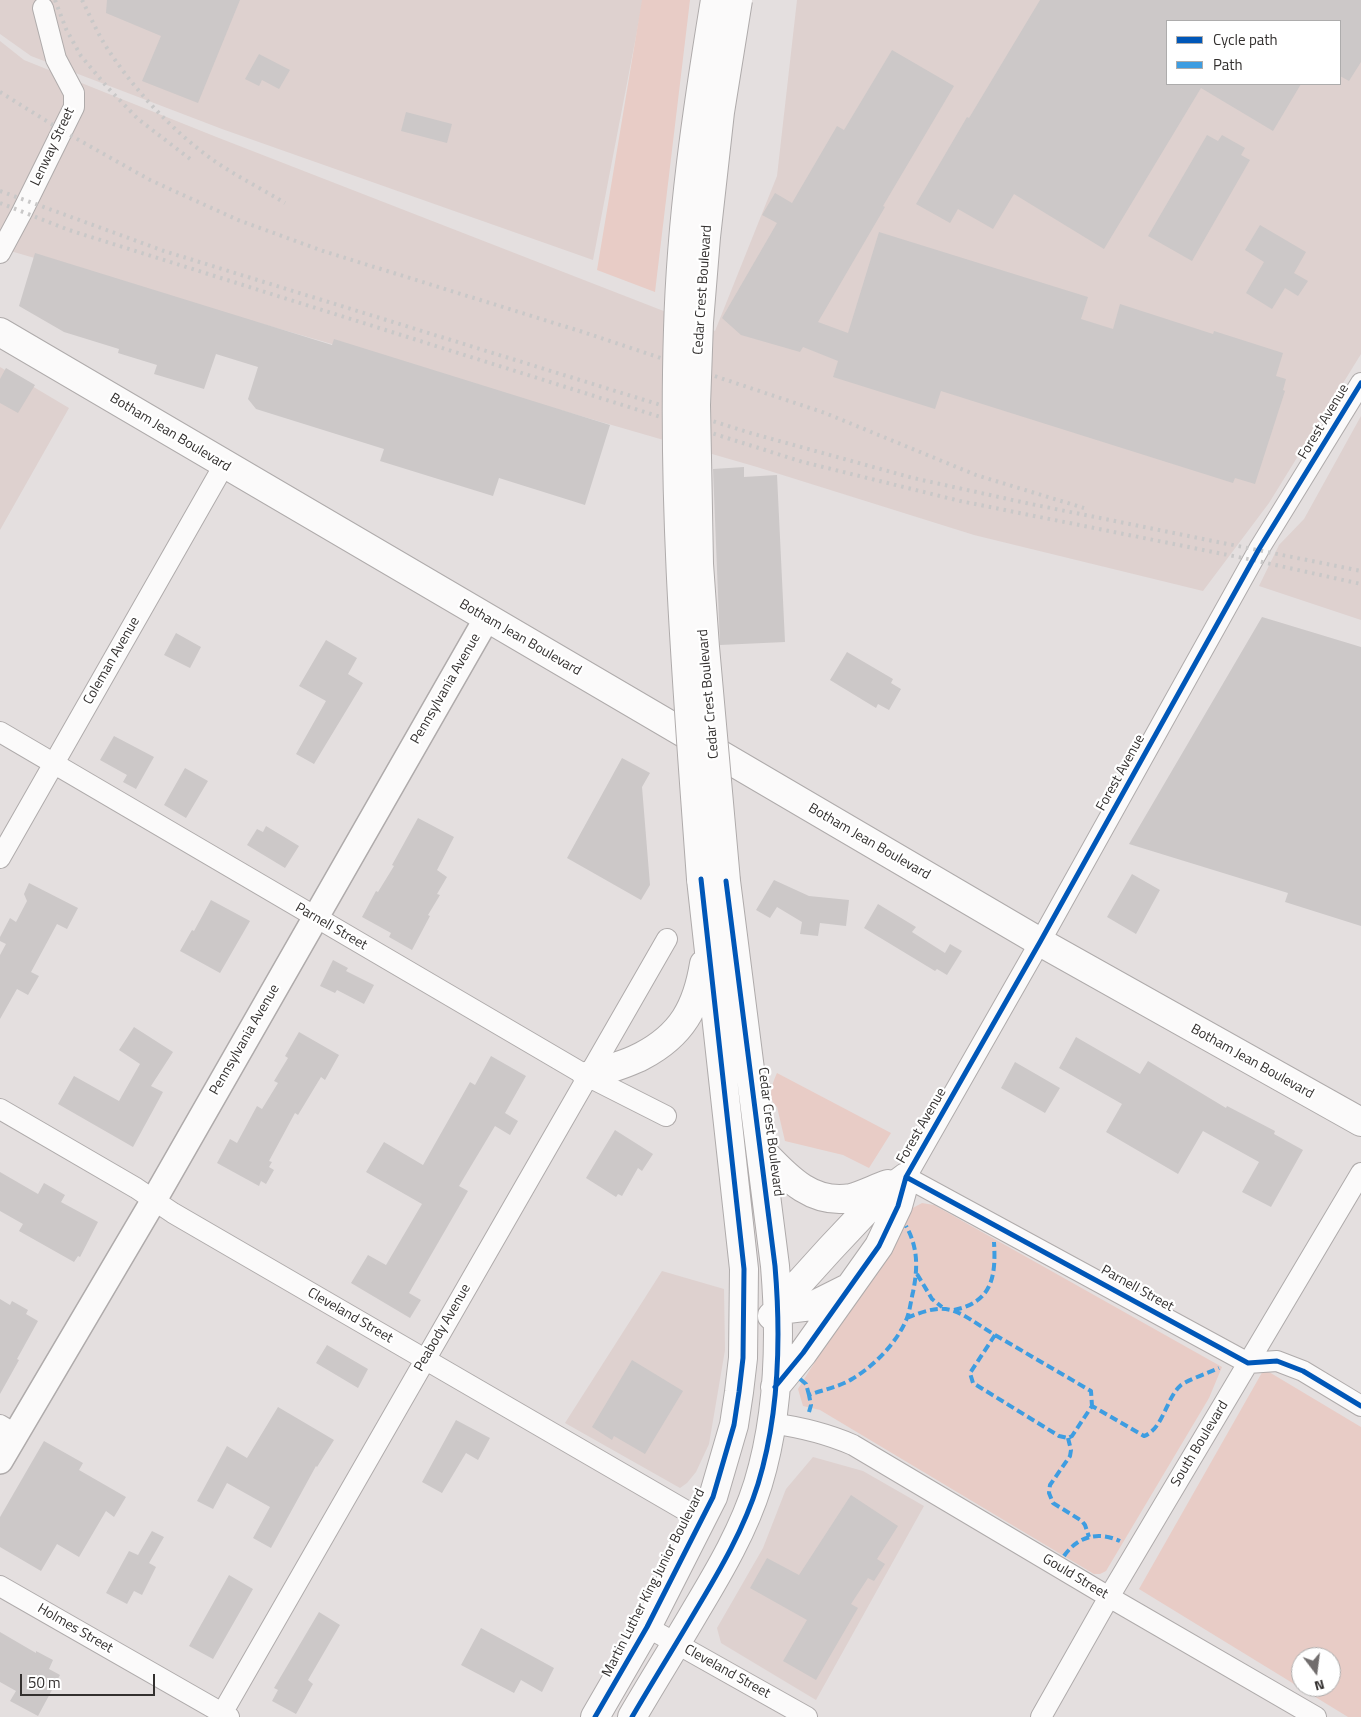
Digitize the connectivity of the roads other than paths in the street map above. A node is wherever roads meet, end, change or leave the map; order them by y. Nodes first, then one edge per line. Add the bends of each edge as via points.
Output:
1 (715, 0) edge
2 (738, 0) edge
3 (43, 8) dead end
4 (0, 253) edge
5 (0, 332) edge
6 (1361, 383) edge
7 (224, 465) junction
8 (487, 618) junction
9 (0, 732) edge
10 (55, 763) junction
11 (0, 858) edge
12 (714, 880) junction
13 (314, 917) junction
14 (667, 939) dead end
15 (1040, 942) junction
16 (708, 943) junction
17 (587, 1076) junction
18 (0, 1109) edge
19 (666, 1116) dead end
20 (1361, 1122) edge
21 (762, 1151) junction
22 (1361, 1173) edge
23 (906, 1177) junction
24 (154, 1200) junction
25 (744, 1269) junction
26 (851, 1287) junction
27 (779, 1310) junction
28 (744, 1339) junction
29 (425, 1360) junction
30 (1248, 1363) junction
31 (775, 1387) junction
32 (1361, 1406) edge
33 (771, 1423) junction
34 (8, 1429) edge
35 (0, 1460) edge
36 (702, 1520) junction
37 (0, 1586) edge
38 (1109, 1597) junction
39 (647, 1627) junction
40 (676, 1643) junction
41 (224, 1716) edge
42 (595, 1717) edge
43 (632, 1717) edge
44 (807, 1717) edge
45 (1042, 1717) edge
46 (1316, 1717) edge

1 - 12 main road, Cedar Crest Boulevard, bridge via 697,114 683,247 678,330 677,500 681,597
2 - 12 main road, Cedar Crest Boulevard, bridge via 720,112 706,236 696,405 699,564
3 - 4 street, Lenway Street via 56,58 74,93 74,107
5 - 7 main road, Botham Jean Boulevard
6 - 15 street, Forest Avenue via 1259,549
7 - 8 main road, Botham Jean Boulevard
7 - 10 street, Coleman Avenue
8 - 13 street, Pennsylvania Avenue
8 - 15 main road, Botham Jean Boulevard
9 - 10 street, Parnell Street
10 - 11 street, Coleman Avenue
10 - 13 street, Parnell Street
12 - 16 main road, Cedar Crest Boulevard
12 - 21 main road, Cedar Crest Boulevard
13 - 17 street, Parnell Street
13 - 24 street, Pennsylvania Avenue
14 - 17 street, Peabody Avenue
15 - 20 main road, Botham Jean Boulevard
15 - 23 street, Forest Avenue
16 - 17 main road via 700,986 693,1007 682,1024 642,1056
16 - 25 main road, Cedar Crest Boulevard
17 - 19 street, Parnell Street
17 - 29 street, Peabody Avenue
18 - 24 street, Cleveland Street
21 - 23 main road via 792,1182 809,1193 830,1198 851,1198
21 - 27 main road, Cedar Crest Boulevard
22 - 30 street, South Boulevard
23 - 26 main road via 898,1206 879,1246
23 - 27 main road via 879,1197 792,1290
23 - 30 street, Parnell Street
24 - 29 street, Cleveland Street
24 - 34 street, Pennsylvania Avenue
25 - 27 main road
25 - 28 main road, Cedar Crest Boulevard
26 - 27 main road via 812,1306
26 - 31 main road
27 - 28 main road
27 - 31 main road, Cedar Crest Boulevard
28 - 36 main road, Martin Luther King Junior Boulevard via 734,1425 713,1497
29 - 36 street, Cleveland Street
29 - 41 street, Peabody Avenue
30 - 32 street via 1277,1361 1303,1371
30 - 38 street, South Boulevard
31 - 33 main road
33 - 38 street, Gould Street via 802,1427 853,1445
33 - 40 main road via 758,1485 732,1547
34 - 35 street, Pennsylvania Avenue
36 - 39 main road, Martin Luther King Junior Boulevard
37 - 41 street, Holmes Street
38 - 45 street, South Boulevard
38 - 46 street, Gould Street
39 - 40 street, Cleveland Street
39 - 42 main road, Martin Luther King Junior Boulevard
40 - 43 main road
40 - 44 street, Cleveland Street

